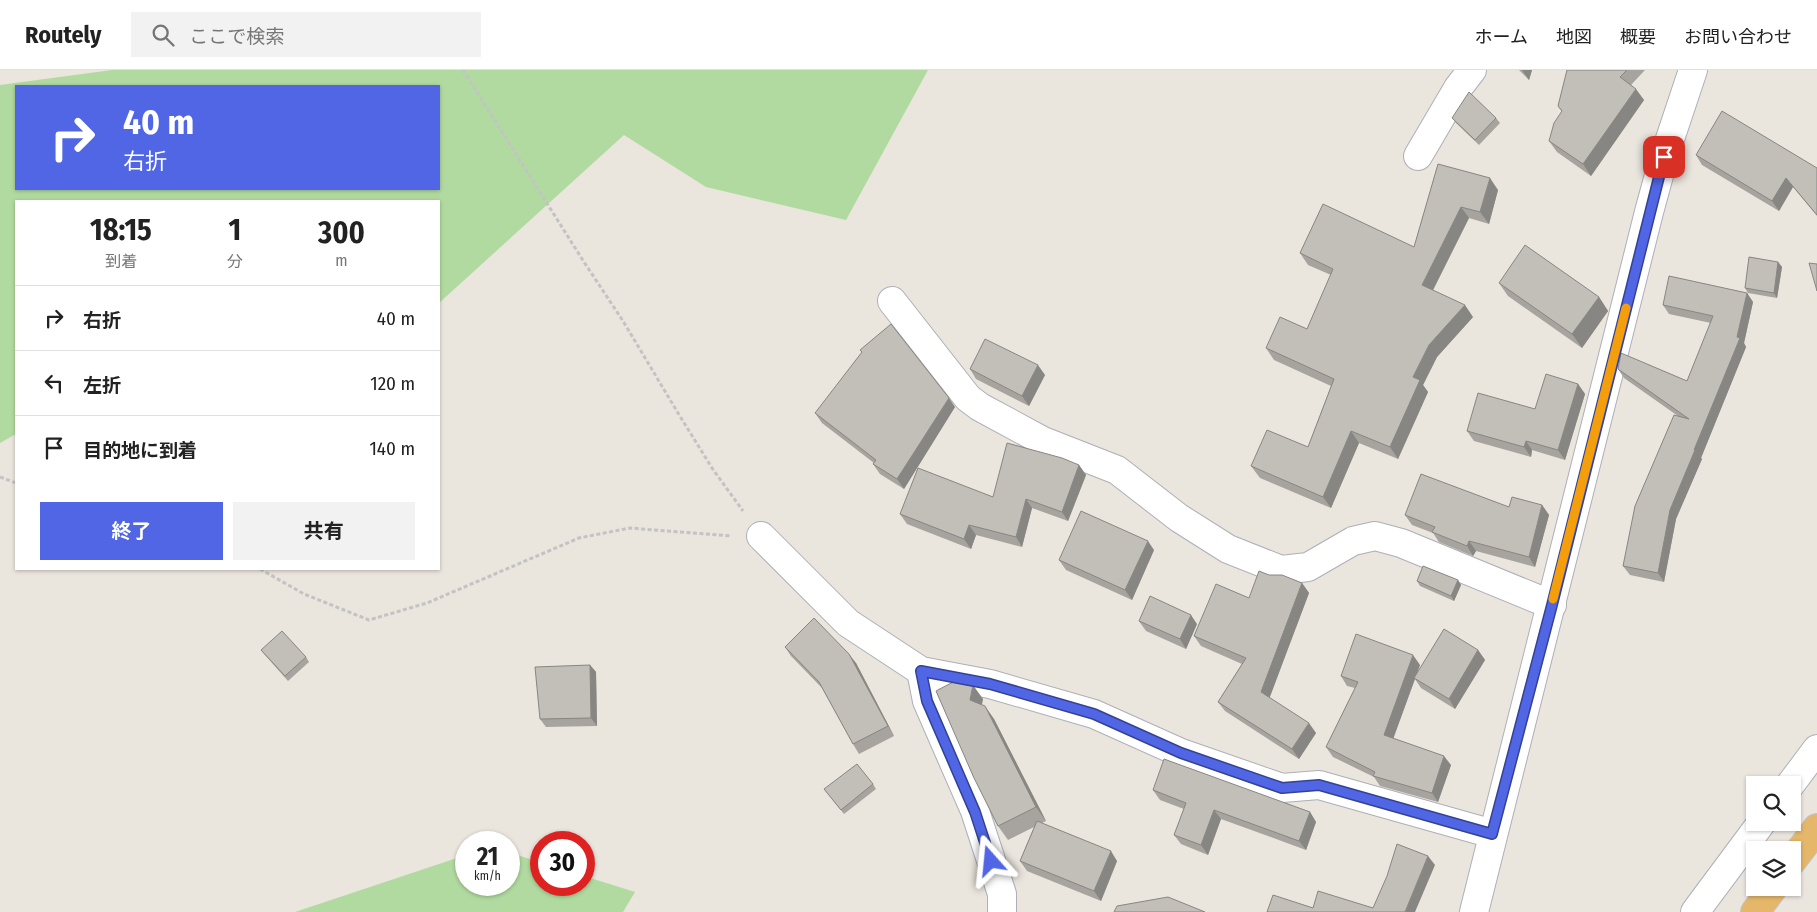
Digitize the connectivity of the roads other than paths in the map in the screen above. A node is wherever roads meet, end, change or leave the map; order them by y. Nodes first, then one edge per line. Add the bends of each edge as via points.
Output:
1 (1472, 70) edge
2 (1693, 70) edge
3 (1418, 156) dead end
4 (892, 300) dead end
5 (761, 536) road end
6 (1552, 605) junction
7 (921, 671) junction
8 (1817, 749) edge
9 (1797, 776) edge
10 (1817, 828) edge
11 (1755, 831) edge
12 (1492, 834) junction
13 (1801, 849) edge
14 (1767, 896) edge
15 (1002, 912) edge
16 (1474, 912) edge
17 (1695, 912) edge
18 (1755, 912) edge

1 - 3 street
2 - 6 street via 1661,166
4 - 6 street via 968,398 980,407 1043,441 1117,470 1179,518 1228,548 1281,570 1308,567 1353,541 1375,536 1401,542
5 - 7 street via 848,623
6 - 12 street
7 - 12 street via 990,684 1094,714 1181,753 1282,788 1319,785
7 - 15 street via 927,701 975,812 1002,894
8 - 9 street
10 - 13 highway
11 - 17 street
12 - 16 street
14 - 18 highway

